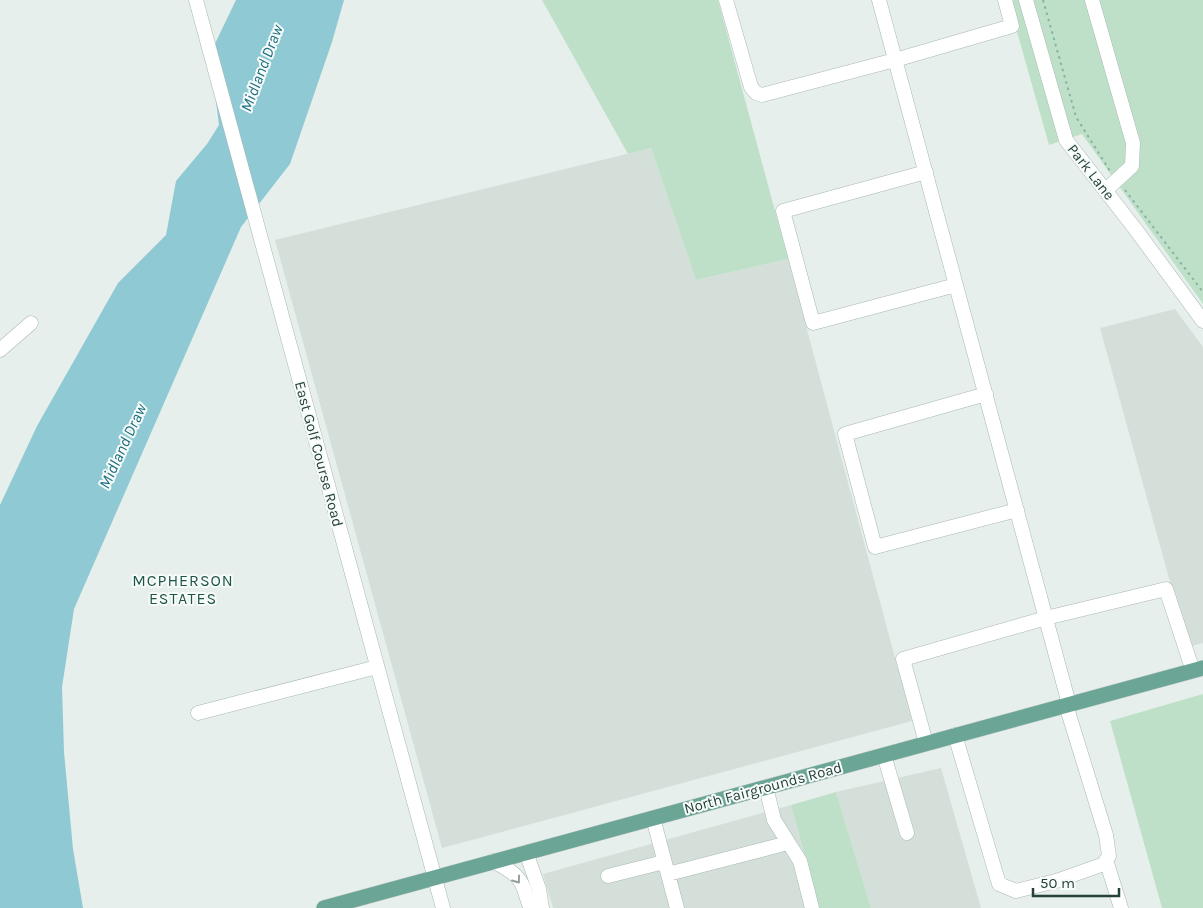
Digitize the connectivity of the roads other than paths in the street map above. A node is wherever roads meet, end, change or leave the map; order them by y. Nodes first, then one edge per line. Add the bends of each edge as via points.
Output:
1 (196, 0) edge
2 (726, 0) edge
3 (879, 0) edge
4 (1005, 0) edge
5 (1026, 0) edge
6 (1092, 0) edge
7 (895, 60) junction
8 (926, 172) junction
9 (1106, 190) junction
10 (956, 285) junction
11 (1203, 321) edge
12 (31, 323) dead end
13 (0, 350) edge
14 (986, 394) junction
15 (1017, 510) junction
16 (1046, 618) junction
17 (377, 667) junction
18 (1198, 669) edge
19 (1068, 705) junction
20 (198, 713) dead end
21 (956, 735) junction
22 (926, 743) junction
23 (884, 755) junction
24 (766, 787) junction
25 (653, 818) junction
26 (907, 833) dead end
27 (788, 843) junction
28 (526, 852) junction
29 (1106, 860) junction
30 (493, 861) junction
31 (666, 868) junction
32 (608, 876) dead end
33 (434, 877) junction
34 (324, 908) edge
35 (443, 908) edge
36 (531, 908) edge
37 (542, 908) edge
38 (677, 908) edge
39 (812, 908) edge
40 (1121, 908) edge

1 - 17 street, East Golf Course Road
2 - 7 street via 748,77 756,93 770,94
3 - 7 street
4 - 7 street via 1012,26
5 - 9 street, Park Lane via 1066,140
6 - 9 street via 1133,143 1132,166
7 - 8 street
8 - 10 street
8 - 10 street via 783,211 788,230 813,323
9 - 11 street, Park Lane
10 - 14 street
12 - 13 street
14 - 15 street
14 - 15 street via 845,434 867,518 875,546
15 - 16 street
16 - 18 street via 1166,589
16 - 19 street
16 - 22 street via 903,659
17 - 20 street
17 - 33 street, East Golf Course Road
18 - 19 main road, North Fairgrounds Road
19 - 21 main road, North Fairgrounds Road
19 - 29 street via 1106,835
21 - 22 main road, North Fairgrounds Road
21 - 29 street via 999,884 1016,891 1056,881 1104,864
22 - 23 main road, North Fairgrounds Road
23 - 24 main road, North Fairgrounds Road
23 - 26 street
24 - 25 main road, North Fairgrounds Road
24 - 27 street via 774,820
25 - 28 main road, North Fairgrounds Road
25 - 31 street
27 - 31 street
27 - 39 street via 800,861
28 - 30 main road, North Fairgrounds Road
28 - 37 street
29 - 40 street
30 - 33 main road, North Fairgrounds Road
30 -> 36 street via 521,881 525,899
31 - 32 street
31 - 38 street
33 - 34 main road, North Fairgrounds Road
33 - 35 street, East Golf Course Road

